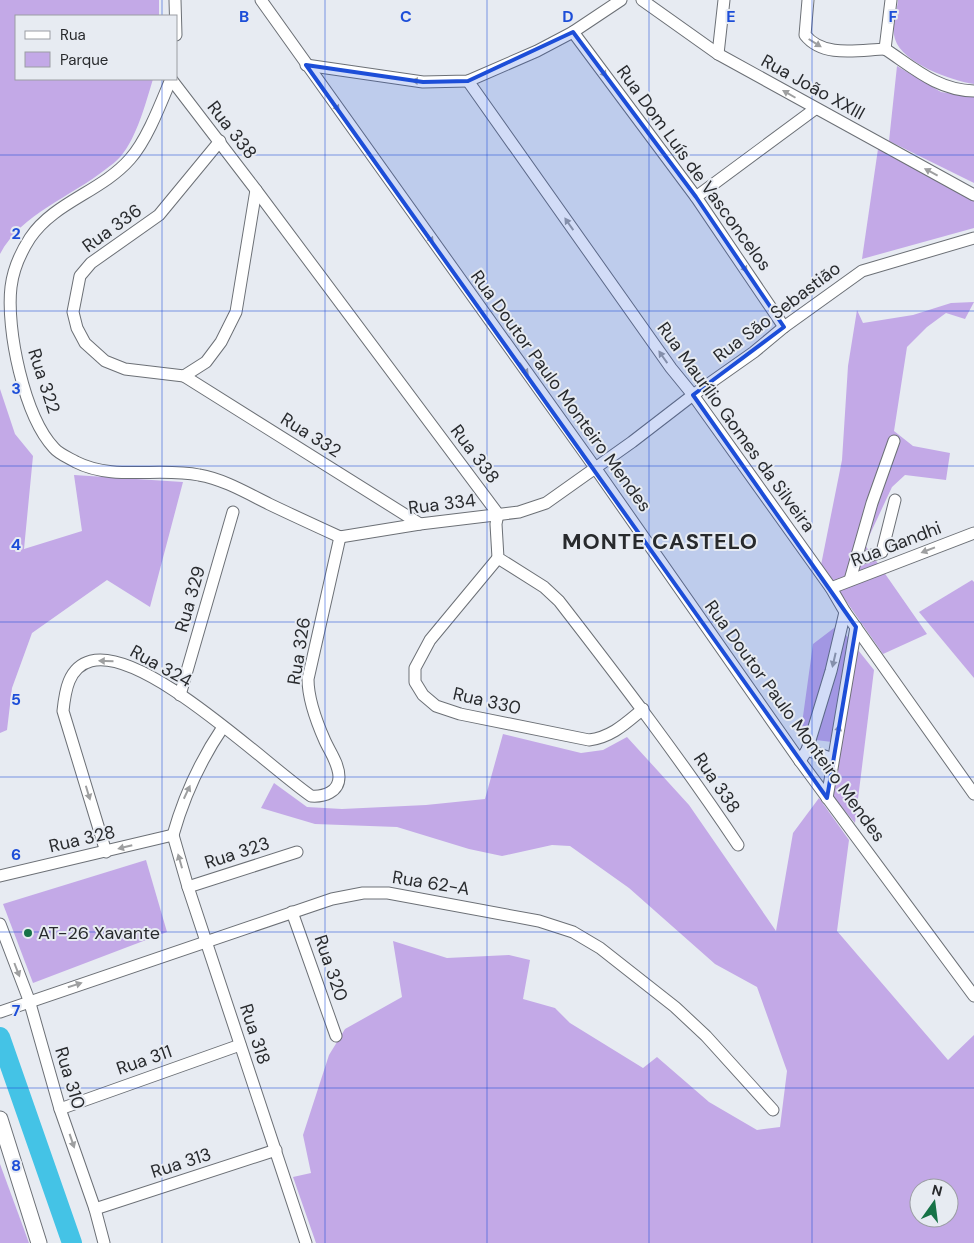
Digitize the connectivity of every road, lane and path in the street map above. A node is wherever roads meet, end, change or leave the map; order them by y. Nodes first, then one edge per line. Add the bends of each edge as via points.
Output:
1 (175, 0) edge
2 (261, 0) edge
3 (621, 0) edge
4 (642, 0) edge
5 (724, 0) edge
6 (808, 0) edge
7 (891, 0) edge
8 (175, 15) edge
9 (573, 32) junction
10 (885, 49) junction
11 (718, 54) junction
12 (306, 66) junction
13 (171, 80) edge
14 (172, 80) edge
15 (468, 81) junction
16 (974, 91) edge
17 (815, 109) junction
18 (220, 142) junction
19 (256, 190) junction
20 (974, 195) edge
21 (696, 197) junction
22 (974, 238) edge
23 (784, 327) junction
24 (184, 376) junction
25 (693, 395) junction
26 (894, 441) dead end
27 (596, 469) junction
28 (895, 500) dead end
29 (233, 512) dead end
30 (498, 514) junction
31 (420, 524) junction
32 (974, 533) edge
33 (340, 537) junction
34 (498, 558) junction
35 (856, 560) junction
36 (850, 580) junction
37 (831, 588) junction
38 (845, 612) junction
39 (856, 627) junction
40 (180, 695) junction
41 (643, 709) junction
42 (223, 727) junction
43 (807, 750) junction
44 (834, 759) junction
45 (800, 761) junction
46 (330, 794) joint
47 (974, 794) edge
48 (827, 798) junction
49 (173, 835) junction
50 (738, 845) dead end
51 (106, 852) junction
52 (297, 852) dead end
53 (0, 876) edge
54 (188, 887) junction
55 (292, 912) junction
56 (0, 924) edge
57 (206, 941) junction
58 (974, 996) edge
59 (29, 1000) junction
60 (0, 1012) edge
61 (336, 1036) dead end
62 (240, 1046) junction
63 (60, 1108) junction
64 (773, 1110) dead end
65 (0, 1120) edge
66 (276, 1150) junction
67 (96, 1210) junction
68 (39, 1243) edge
69 (104, 1243) edge
70 (306, 1243) edge

1 - 8 street
2 - 12 street, Rua Doutor Paulo Monteiro Mendes
3 - 9 street
4 - 11 street, Rua João XXIII
5 - 11 street
6 -> 10 street via 805,34 812,43 838,51
7 - 10 street
9 - 15 street
9 -> 21 street, Rua Dom Luís de Vasconcelos
10 - 16 street via 934,82
17 -> 11 street, Rua João XXIII
15 -> 12 street via 423,82
12 -> 27 street, Rua Doutor Paulo Monteiro Mendes
13 - 33 street, Rua 322 via 154,119 130,159 93,189 47,218 26,244 11,286 10,307 25,393 42,432 55,449 78,463 112,472 200,475
14 - 18 street, Rua 338
25 -> 15 street, Rua Maurílio Gomes da Silveira via 670,368
20 -> 17 street, Rua João XXIII
17 - 21 street
18 - 19 street, Rua 338
18 - 24 street, Rua 336 via 159,215 91,263 80,276 75,293 73,312 77,328 86,343 105,361 124,369
19 - 24 street via 236,312 221,342 206,362
19 - 30 street, Rua 338
21 -> 23 street, Rua Dom Luís de Vasconcelos
22 - 23 street, Rua São Sebastião via 862,271
23 - 25 street, Rua São Sebastião
24 - 31 street, Rua 332
25 - 27 street, Rua São Sebastião
25 - 37 street, Rua Maurílio Gomes da Silveira
26 - 35 street
27 - 30 street, Rua 334 via 546,503 532,509
27 - 45 street, Rua Doutor Paulo Monteiro Mendes
28 - 35 street via 882,552
29 - 40 street, Rua 329
30 - 31 street, Rua 334
30 - 34 street
31 - 33 street, Rua 334
32 -> 36 street, Rua Gandhi
33 - 46 street, Rua 326 via 308,679 308,693 339,777
34 - 41 street, Rua 338 via 544,587 559,602
34 - 41 street, Rua 330 via 430,640 415,668 415,682 423,695 436,706 460,714 589,740 614,732
35 - 36 street
36 - 37 street, Rua Gandhi
37 - 38 street, Rua Maurílio Gomes da Silveira
38 - 39 street, Rua Maurílio Gomes da Silveira
38 -> 43 street
44 -> 39 street
39 - 47 street, Rua Maurílio Gomes da Silveira
40 - 42 street, Rua 324
40 -> 51 street, Rua 324 via 117,661 90,661 71,676 65,690 63,711
41 - 50 street, Rua 338
42 - 46 street, Rua 324 via 311,796
49 -> 42 street via 181,805 207,751
43 - 44 street
43 - 45 street
44 - 48 street
45 - 48 street, Rua Doutor Paulo Monteiro Mendes
48 - 58 street, Rua Doutor Paulo Monteiro Mendes
49 -> 51 street, Rua 328
54 -> 49 street, Rua 318
51 - 53 street, Rua 328
52 - 54 street, Rua 323
54 - 57 street, Rua 318
55 - 57 street, Rua 62-A
55 - 61 street, Rua 320
55 - 64 street, Rua 62-A via 332,899 363,893 388,893 512,915 572,932 600,948 675,1007
56 -> 59 street, Rua 310
59 -> 57 street, Rua 62-A
57 - 62 street, Rua 318
59 - 60 street, Rua 62-A
59 - 63 street, Rua 310
62 - 63 street, Rua 311
62 - 66 street, Rua 318
63 -> 67 street, Rua 310
65 - 68 street
66 - 67 street, Rua 313
66 - 70 street, Rua 318
67 - 69 street, Rua 310

